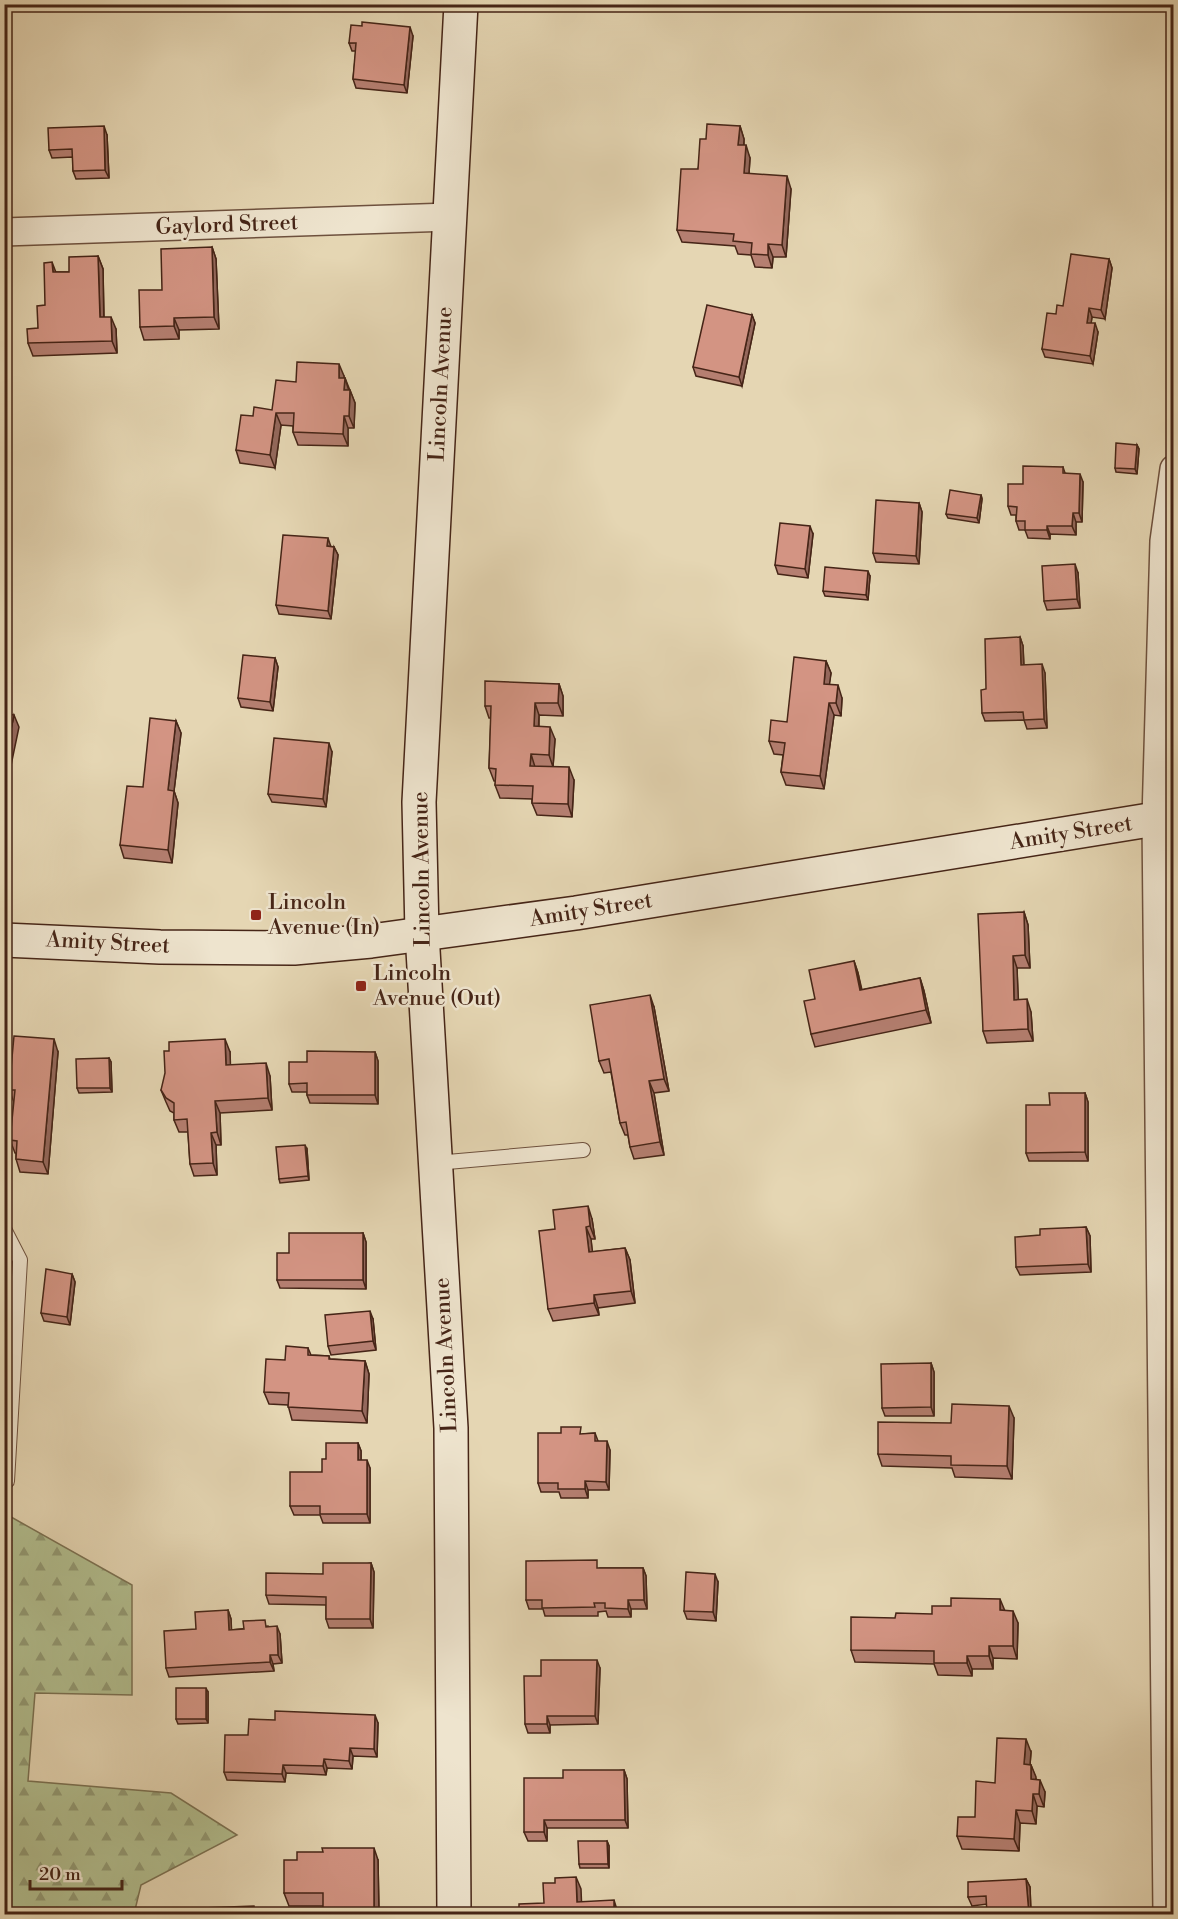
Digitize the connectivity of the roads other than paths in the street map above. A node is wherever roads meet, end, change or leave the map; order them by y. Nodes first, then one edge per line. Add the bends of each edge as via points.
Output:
1 (461, 4) edge
2 (450, 217) junction
3 (4, 232) edge
4 (1173, 469) edge
5 (1165, 817) edge
6 (422, 933) junction
7 (4, 939) edge
8 (583, 1150) dead end
9 (436, 1163) junction
10 (4, 1229) edge
11 (6, 1481) dead end
12 (1169, 1781) edge
13 (454, 1914) edge
14 (1167, 1914) edge

1 - 2 main road, Lincoln Avenue
2 - 3 street, Gaylord Street
2 - 6 main road, Lincoln Avenue via 419,802
4 - 5 street via 1164,541
5 - 6 main road, Amity Street via 576,914
5 - 12 street via 1162,1159
6 - 7 main road, Amity Street via 294,948 160,947
6 - 9 main road, Lincoln Avenue
8 - 9 lane
9 - 13 main road, Lincoln Avenue via 451,1428
10 - 11 lane via 20,1260
12 - 14 street

